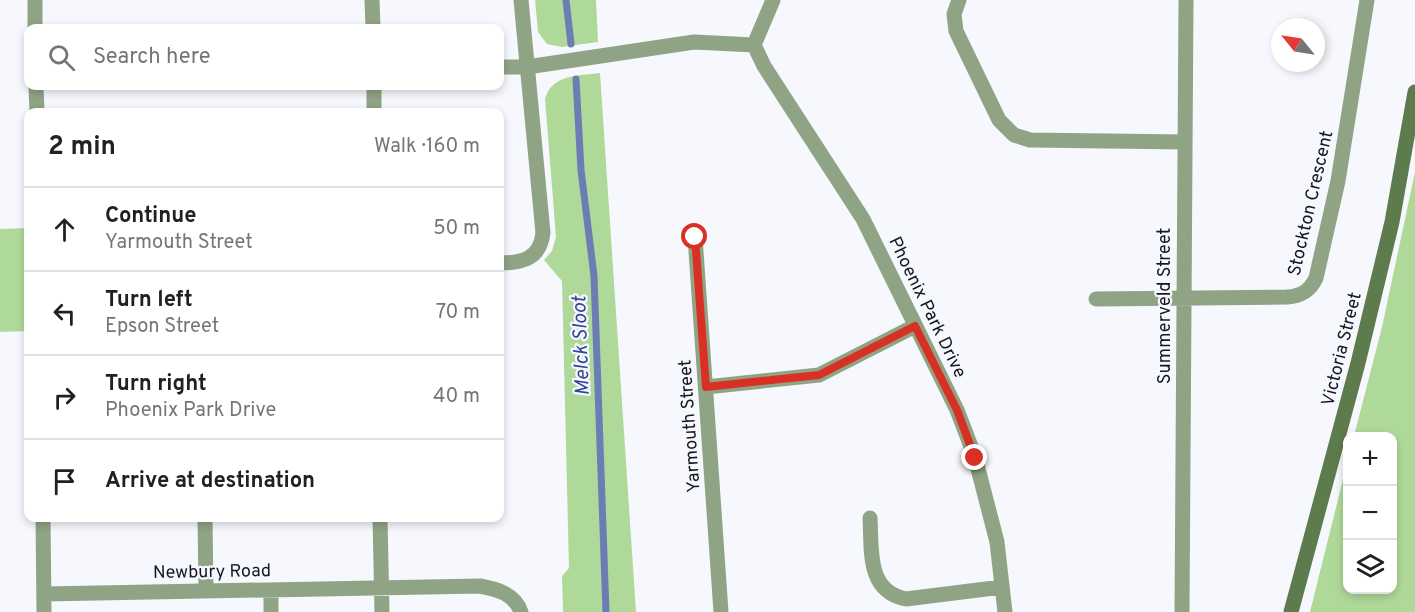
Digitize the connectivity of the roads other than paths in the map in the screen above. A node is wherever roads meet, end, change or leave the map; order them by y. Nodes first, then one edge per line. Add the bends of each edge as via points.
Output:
1 (35, 0) edge
2 (372, 0) edge
3 (521, 0) edge
4 (773, 0) edge
5 (959, 0) edge
6 (1186, 0) edge
7 (1367, 0) edge
8 (35, 24) edge
9 (373, 24) edge
10 (754, 45) junction
11 (504, 67) edge
12 (527, 67) junction
13 (36, 90) edge
14 (374, 90) edge
15 (1415, 92) edge
16 (37, 108) edge
17 (374, 108) edge
18 (1185, 142) junction
19 (695, 237) dead end
20 (504, 263) edge
21 (1096, 299) dead end
22 (1184, 299) junction
23 (915, 326) junction
24 (706, 387) junction
25 (870, 518) dead end
26 (43, 522) edge
27 (205, 522) edge
28 (380, 522) edge
29 (1002, 587) junction
30 (381, 588) junction
31 (271, 590) junction
32 (206, 591) junction
33 (44, 594) junction
34 (44, 612) edge
35 (271, 612) edge
36 (382, 612) edge
37 (521, 612) edge
38 (721, 612) edge
39 (1005, 612) edge
40 (1182, 612) edge
41 (1291, 612) edge

1 - 8 street
2 - 9 street
3 - 12 street
4 - 10 street
5 - 18 street via 954,14 956,31 999,120 1014,135 1030,140
6 - 18 street, Summerveld Street
7 - 22 street, Stockton Crescent via 1338,182 1313,284 1296,297
10 - 12 street via 694,42
10 - 23 street, Phoenix Park Drive via 863,219
11 - 12 street
12 - 20 street via 542,240 537,252 526,261
13 - 16 street
14 - 17 street
15 - 41 main road, Victoria Street via 1389,233 1358,363
18 - 22 street, Summerveld Street
19 - 24 street, Yarmouth Street
21 - 22 street, Stockton Crescent
22 - 40 street, Summerveld Street
23 - 24 street via 819,375
23 - 29 street, Phoenix Park Drive via 957,410 975,458 997,542
24 - 38 street, Yarmouth Street
25 - 29 street via 874,573 880,586 895,597
26 - 33 street
27 - 32 street
28 - 30 street
29 - 39 street, Phoenix Park Drive
30 - 31 street, Newbury Road
30 - 36 street
30 - 37 street, Newbury Road via 480,586 502,590
31 - 32 street, Newbury Road
31 - 35 street
32 - 33 street, Newbury Road
33 - 34 street

